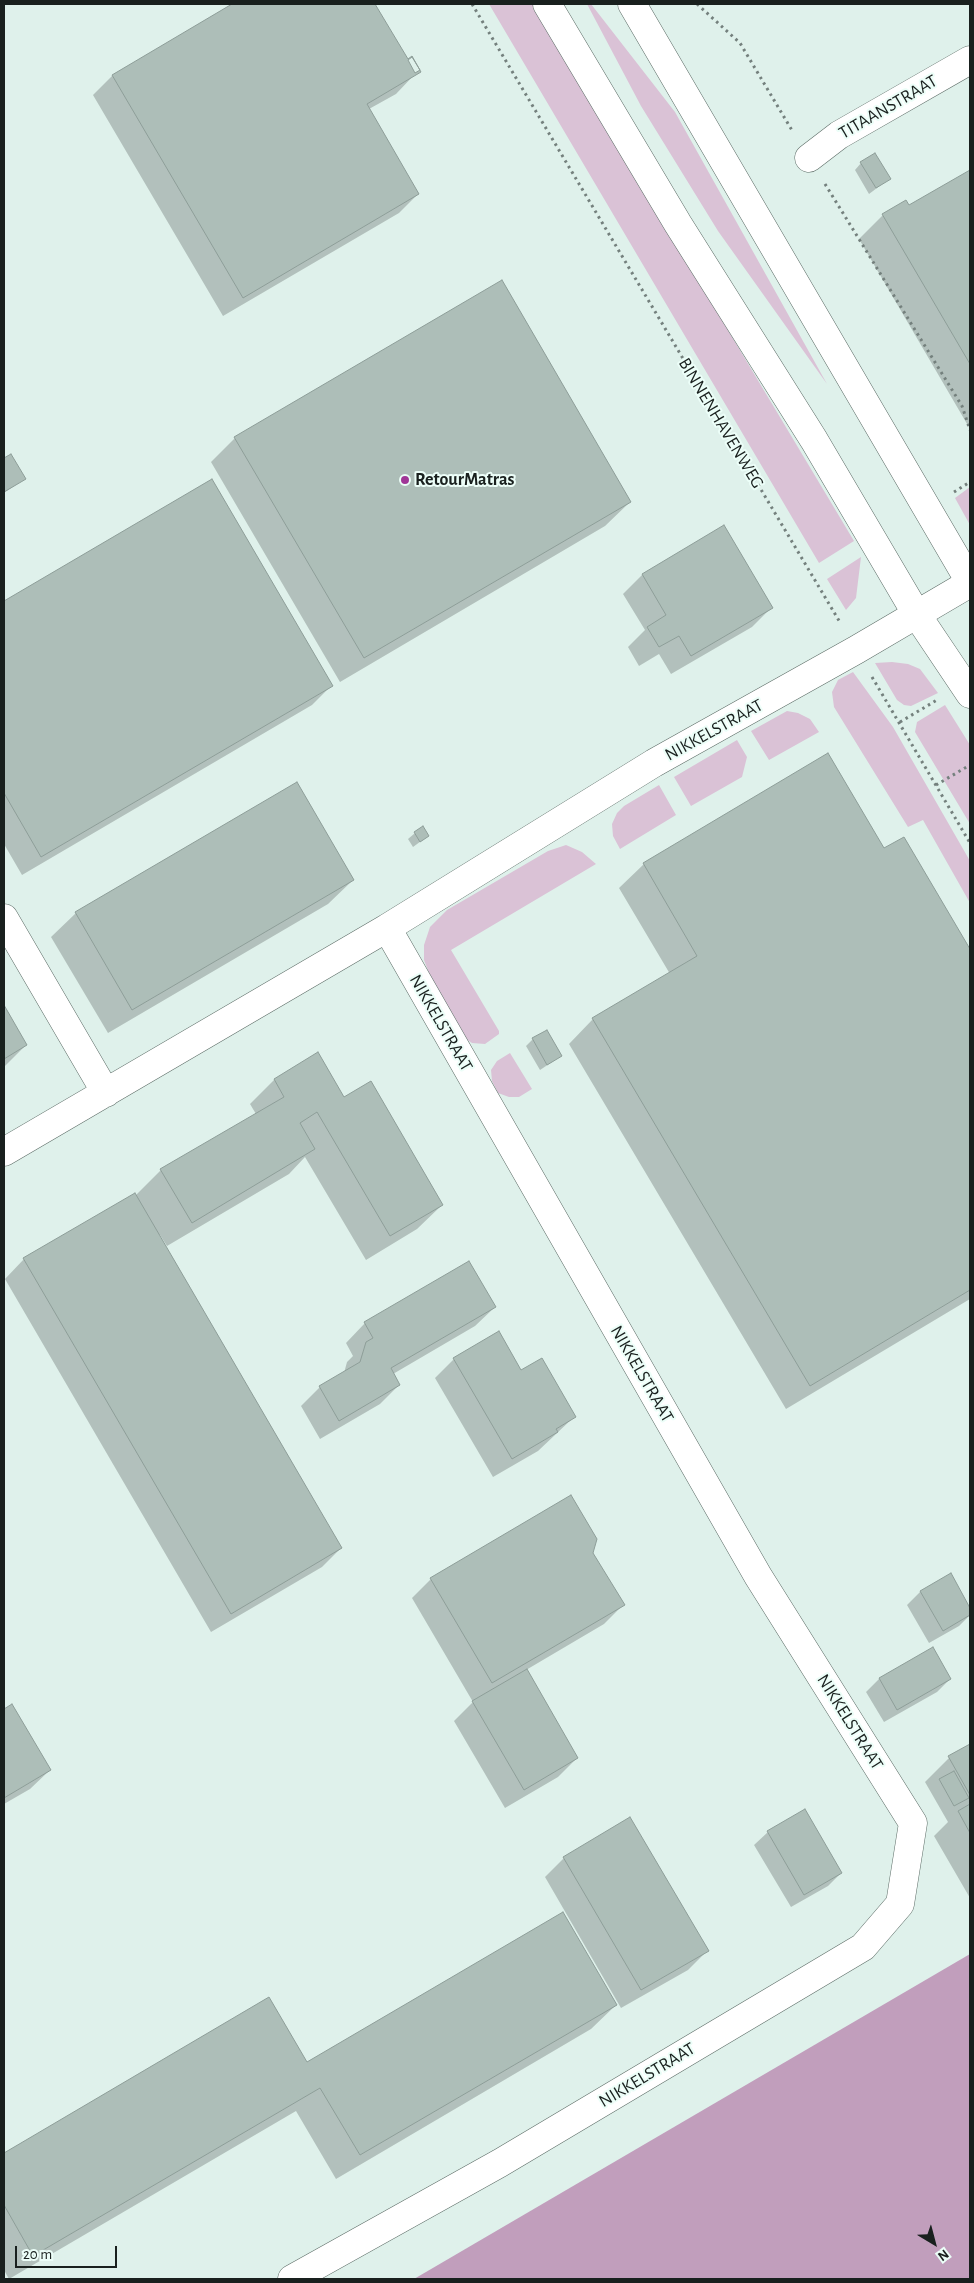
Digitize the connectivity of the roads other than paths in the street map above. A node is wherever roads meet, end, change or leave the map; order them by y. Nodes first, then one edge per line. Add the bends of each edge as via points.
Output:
1 (547, 4) edge
2 (632, 4) edge
3 (970, 60) edge
4 (809, 158) road end
5 (970, 583) edge
6 (917, 615) junction
7 (970, 694) edge
8 (4, 918) edge
9 (387, 928) junction
10 (106, 1092) junction
11 (4, 1152) edge
12 (292, 2279) edge

1 - 6 street via 678,224 814,440
2 - 5 street
3 - 4 street, TITAANSTRAAT via 839,135
5 - 6 street, NIKKELSTRAAT
6 - 7 street
6 - 9 street, NIKKELSTRAAT via 654,763
8 - 10 street
9 - 10 street, NIKKELSTRAAT
9 - 12 street, NIKKELSTRAAT via 758,1576 913,1823 900,1904 863,1946 500,2163
10 - 11 street, NIKKELSTRAAT

